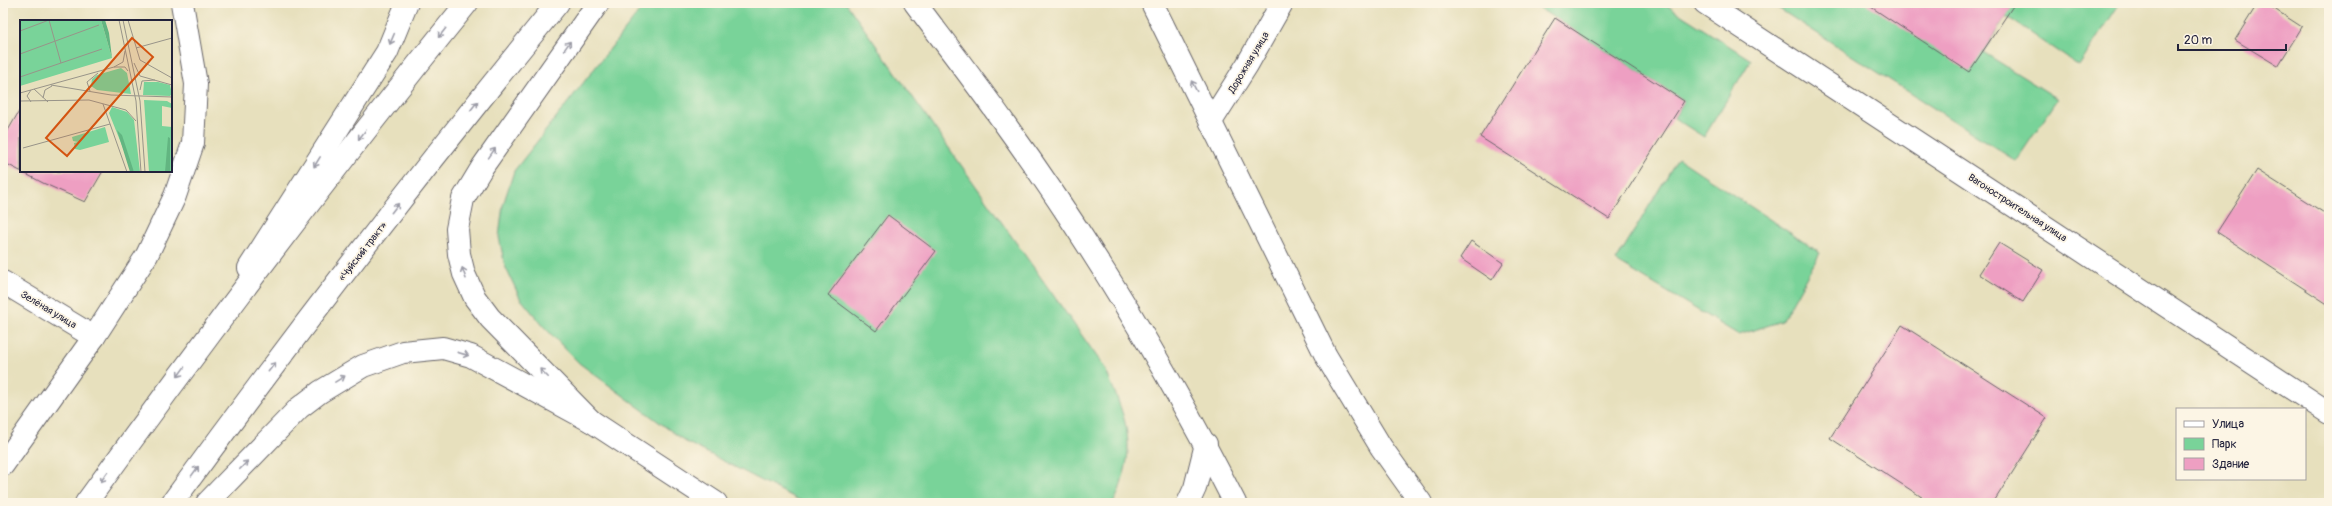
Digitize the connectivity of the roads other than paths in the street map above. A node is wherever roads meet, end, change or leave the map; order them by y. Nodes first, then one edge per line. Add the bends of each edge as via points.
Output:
1 (182, 3) edge
2 (407, 3) edge
3 (467, 3) edge
4 (558, 3) edge
5 (598, 3) edge
6 (914, 3) edge
7 (1152, 3) edge
8 (1282, 3) edge
9 (1705, 3) edge
10 (1212, 120) junction
11 (3, 282) edge
12 (94, 337) junction
13 (200, 346) junction
14 (2329, 412) edge
15 (591, 421) junction
16 (1206, 444) junction
17 (3, 465) edge
18 (709, 498) edge
19 (86, 503) edge
20 (172, 503) edge
21 (207, 503) edge
22 (723, 503) edge
23 (1188, 503) edge
24 (1235, 503) edge
25 (1421, 503) edge

1 - 12 main road via 196,84 193,144 175,196 146,255
2 -> 13 main road via 386,52
3 -> 13 main road
20 -> 4 main road, «Чуйский тракт» via 256,388 471,109
15 -> 5 main road via 490,318 475,298 464,274 457,229 463,199 483,166
6 - 16 main road via 1006,124 1091,250
10 -> 7 main road
8 - 10 main road, Дорожная улица
9 - 14 main road, Вагоностроительная улица
10 - 25 main road via 1326,356 1381,447
11 - 12 main road, Зелёная улица
12 - 17 main road
13 -> 19 main road
15 - 18 main road
21 -> 15 main road via 299,408 363,366 403,352 443,348 471,356
16 - 23 main road via 1195,488
16 - 24 main road
18 - 22 main road

